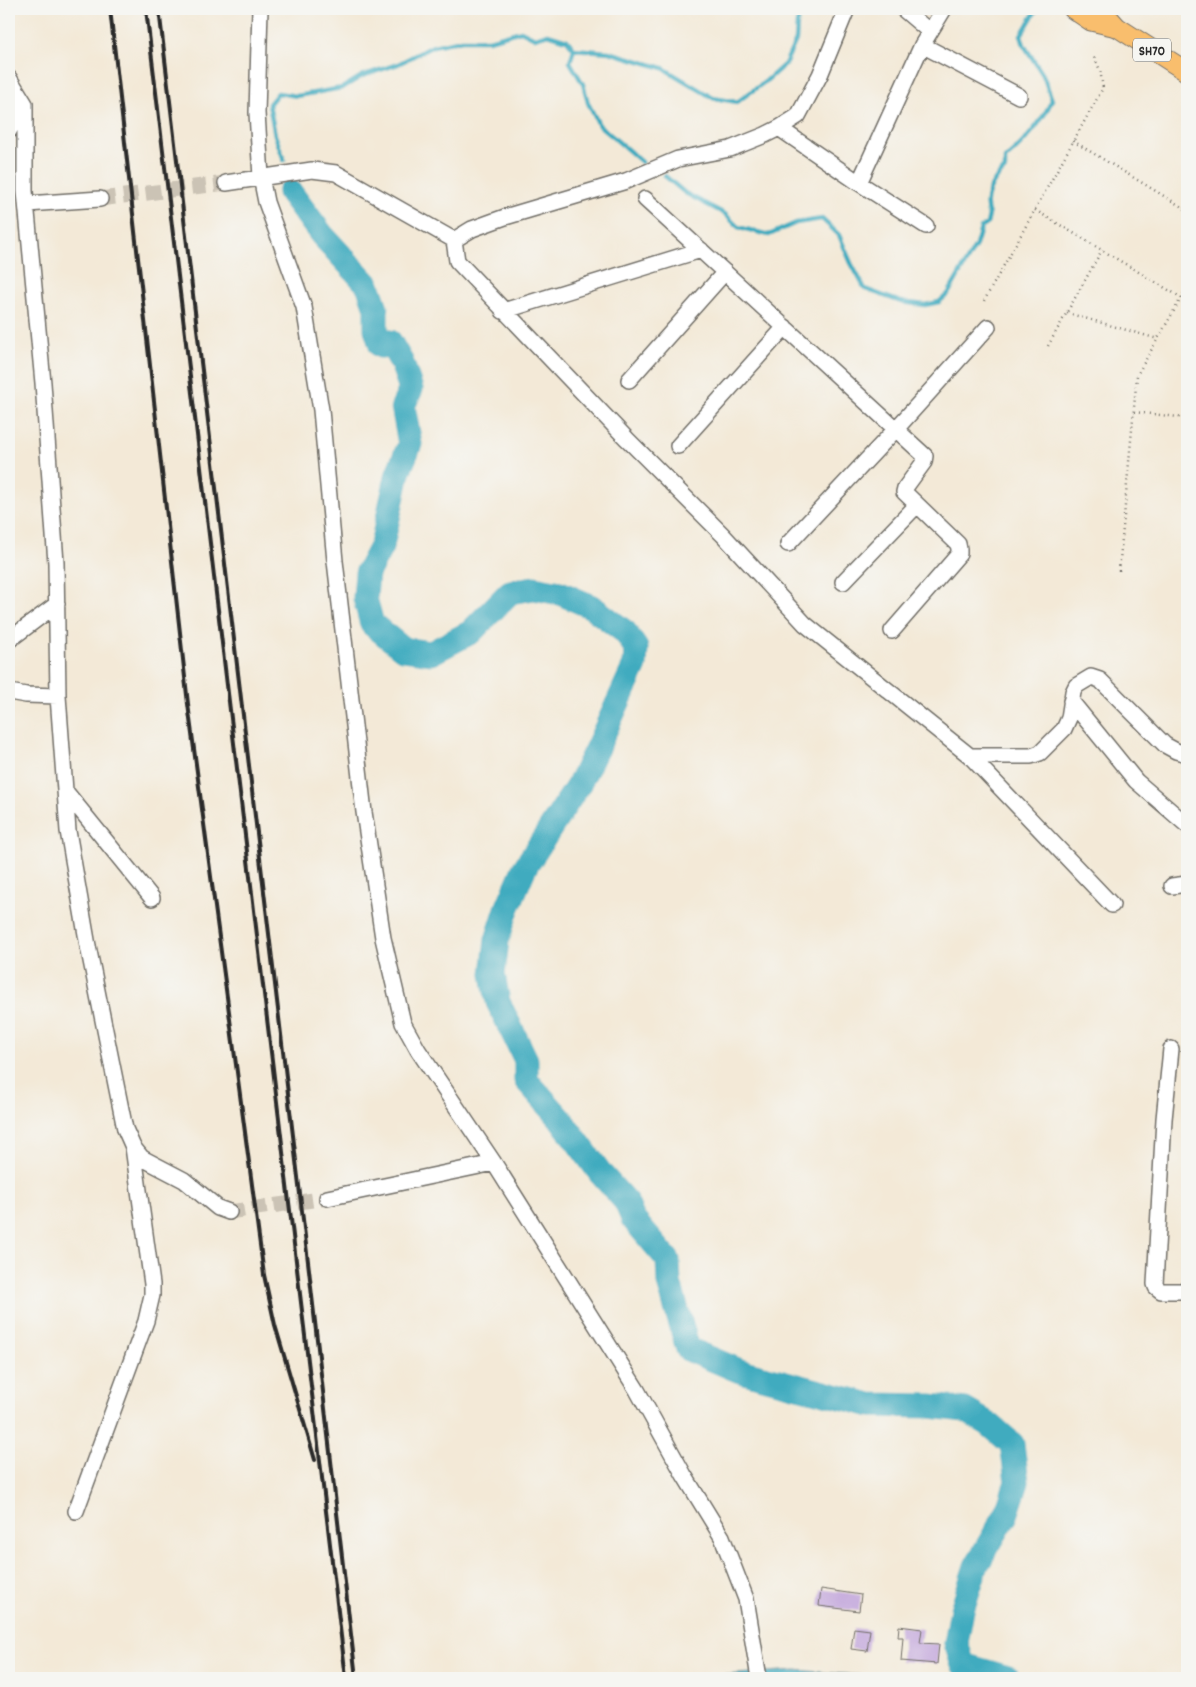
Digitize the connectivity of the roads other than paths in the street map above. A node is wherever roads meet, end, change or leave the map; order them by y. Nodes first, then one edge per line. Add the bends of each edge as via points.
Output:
1 (260, 9) edge
2 (847, 9) edge
3 (903, 9) edge
4 (944, 9) edge
5 (1086, 11) edge
6 (930, 32) junction
7 (922, 45) junction
8 (1187, 72) edge
9 (9, 78) edge
10 (1019, 96) dead end
11 (22, 98) junction
12 (779, 128) junction
13 (9, 131) edge
14 (261, 177) junction
15 (226, 183) tunnel mouth
16 (859, 183) junction
17 (100, 199) tunnel mouth
18 (646, 199) dead end
19 (27, 204) junction
20 (926, 226) dead end
21 (454, 240) junction
22 (701, 250) junction
23 (725, 272) junction
24 (504, 311) junction
25 (785, 327) junction
26 (988, 327) dead end
27 (629, 380) dead end
28 (896, 429) junction
29 (678, 446) dead end
30 (917, 505) junction
31 (788, 544) dead end
32 (843, 582) dead end
33 (57, 604) junction
34 (892, 631) dead end
35 (9, 640) edge
36 (9, 692) edge
37 (58, 696) junction
38 (1071, 701) junction
39 (1187, 754) edge
40 (970, 756) junction
41 (66, 792) junction
42 (1187, 825) edge
43 (152, 898) dead end
44 (1112, 905) dead end
45 (1171, 1049) dead end
46 (133, 1147) junction
47 (494, 1163) junction
48 (327, 1198) tunnel mouth
49 (229, 1212) tunnel mouth
50 (1187, 1291) edge
51 (76, 1511) dead end
52 (759, 1678) edge

1 - 14 street via 257,113
2 - 12 street via 820,75 798,116
3 - 6 street
4 - 6 street
5 - 8 main road, SH70
6 - 7 street
7 - 10 street
7 - 16 street
9 - 11 street
11 - 13 street
11 - 19 street via 25,104
12 - 16 street
12 - 21 street via 730,149 678,159 626,181 504,217
14 - 15 street
14 - 21 street via 312,170 336,173
14 - 47 street via 266,202 304,307 321,410 364,812 383,938 403,1023
16 - 20 street
17 - 19 street
18 - 22 street
19 - 33 street via 43,383
21 - 24 street via 457,261
22 - 23 street
22 - 24 street
23 - 25 street
23 - 27 street
24 - 40 street via 723,535 804,624
25 - 28 street
25 - 29 street
26 - 28 street
28 - 30 street via 924,456 924,462 904,490
28 - 31 street
30 - 32 street
30 - 34 street via 958,544 959,549
33 - 35 street
33 - 37 street
36 - 37 street
37 - 41 street
38 - 39 street via 1076,686 1083,680 1090,677 1100,680 1165,745
38 - 40 street via 1067,724 1040,753 1031,756
38 - 42 street via 1136,781
40 - 44 street
41 - 43 street
41 - 46 street via 68,831 88,946 125,1129
45 - 50 street via 1155,1284 1161,1291
46 - 49 street via 142,1158 184,1180 218,1208
46 - 51 street via 152,1295 146,1321
47 - 48 street
47 - 52 street via 637,1390 722,1537 746,1599

